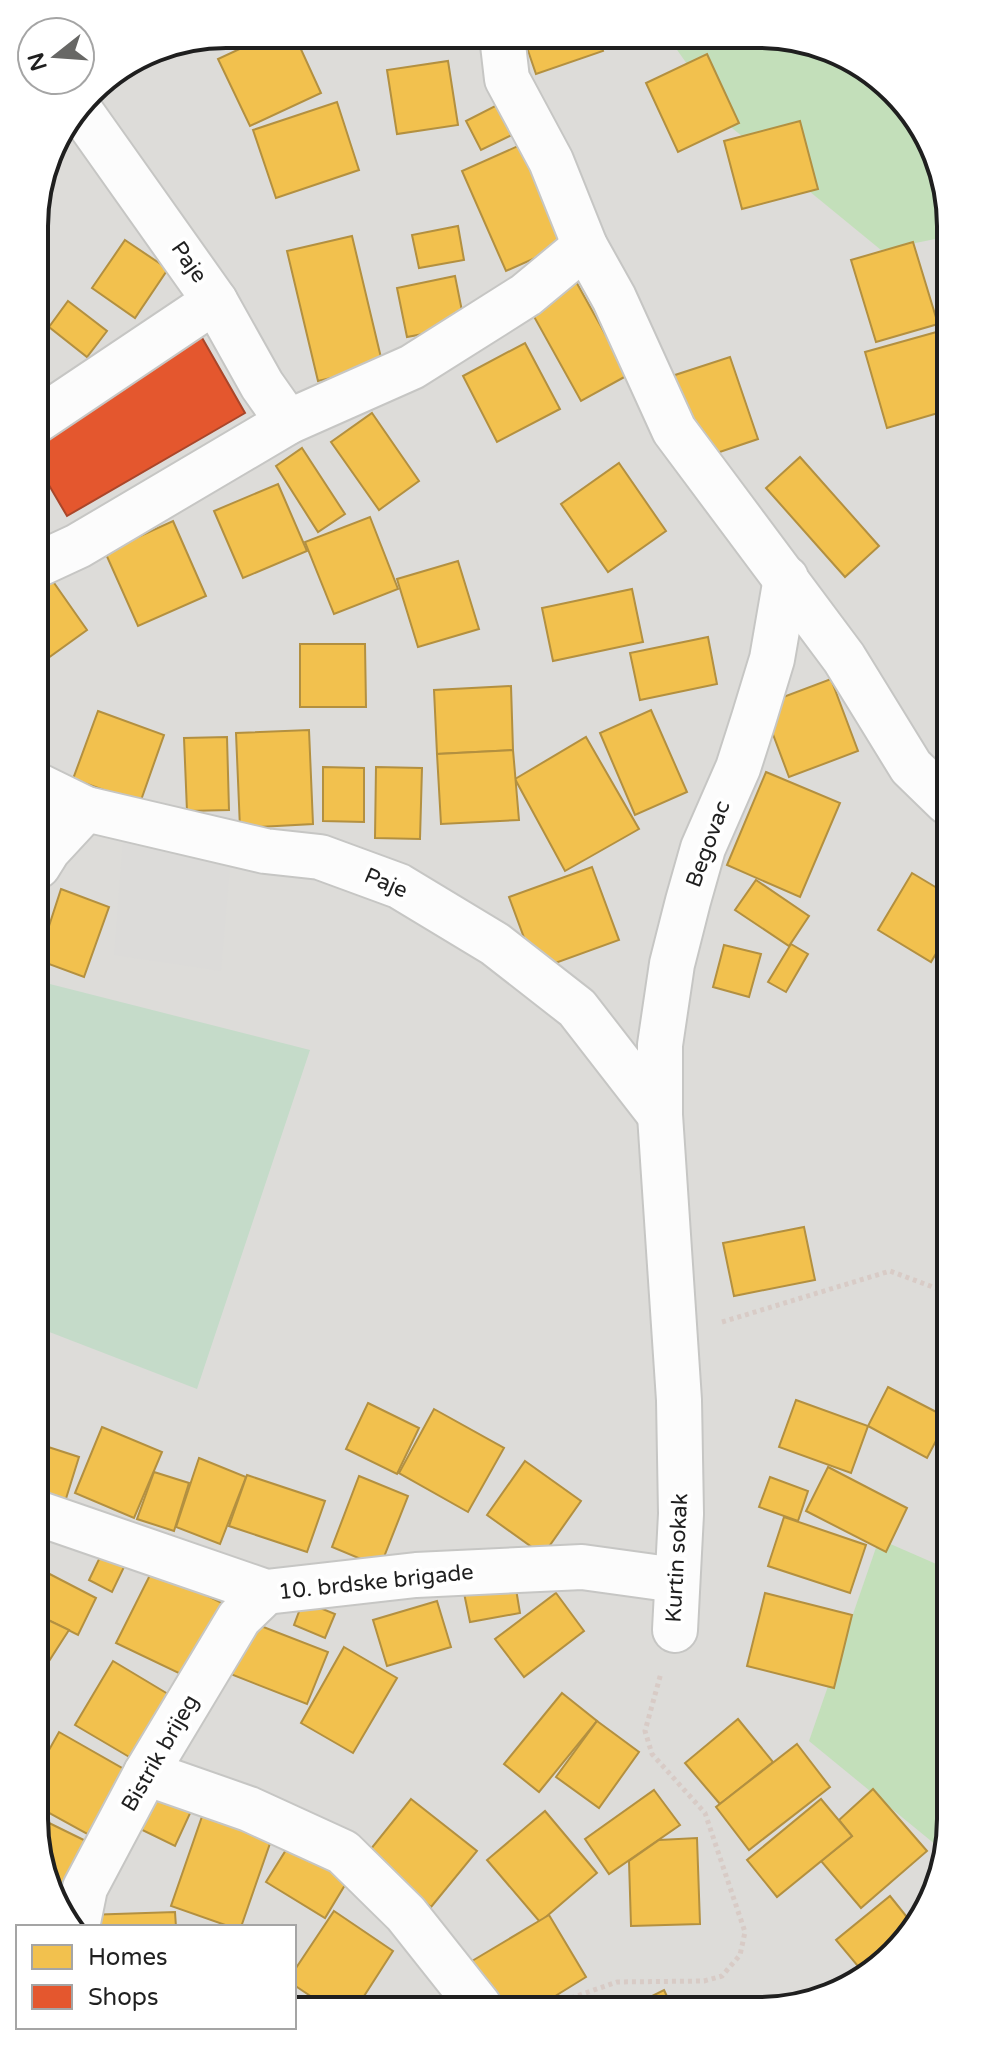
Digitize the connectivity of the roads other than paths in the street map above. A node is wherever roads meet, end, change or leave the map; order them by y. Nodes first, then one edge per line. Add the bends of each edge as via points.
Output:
1 (503, 48) edge
2 (85, 118) edge
3 (585, 246) junction
4 (215, 301) junction
5 (48, 413) edge
6 (288, 422) junction
7 (48, 560) edge
8 (786, 578) junction
9 (48, 790) edge
10 (937, 792) edge
11 (86, 809) junction
12 (48, 850) edge
13 (660, 1115) junction
14 (48, 1517) edge
15 (676, 1580) junction
16 (266, 1592) junction
17 (675, 1630) road end
18 (146, 1773) junction
19 (79, 1918) edge
20 (472, 1997) edge

1 - 3 street via 507,79 551,161
2 - 4 street, Paje
3 - 6 street via 526,295 412,367
3 - 8 street via 674,430
4 - 5 street
4 - 6 street, Paje
6 - 7 street
8 - 10 street via 844,658 911,767
8 - 13 street, Begovac via 772,659 738,768 703,848 672,964 660,1045
9 - 11 street, Paje
11 - 12 street
11 - 13 street, Paje via 265,851 320,857 399,886 495,944 577,1008
13 - 15 street, Kurtin sokak via 679,1400
14 - 16 street, 10. brdske brigade
15 - 16 street, 10. brdske brigade via 582,1567 416,1575
15 - 17 street, Kurtin sokak
16 - 18 street, Bistrik brijeg via 239,1618
18 - 19 street, Bistrik brijeg via 85,1888
18 - 20 street via 249,1809 343,1852 406,1914

